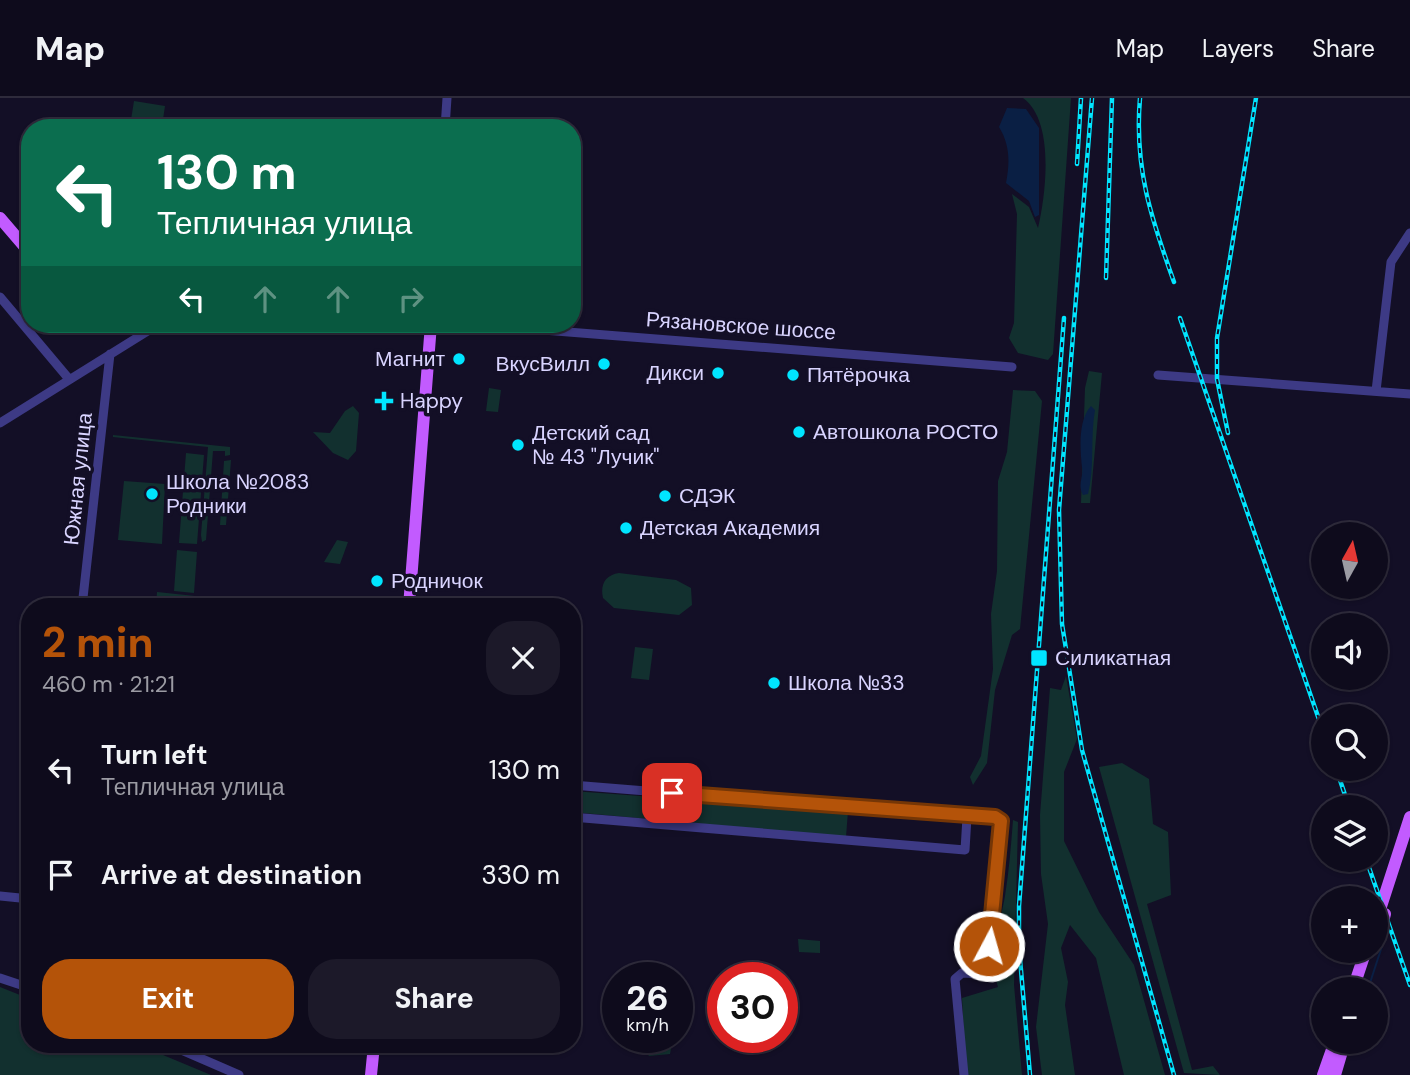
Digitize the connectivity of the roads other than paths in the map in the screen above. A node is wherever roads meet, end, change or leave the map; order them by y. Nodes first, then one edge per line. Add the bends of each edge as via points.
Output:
1 (447, 98) edge
2 (446, 119) edge
3 (0, 218) edge
4 (1410, 233) edge
5 (21, 242) edge
6 (0, 297) edge
7 (21, 322) edge
8 (30, 333) edge
9 (144, 333) edge
10 (430, 333) edge
11 (581, 333) edge
12 (110, 354) junction
13 (1012, 367) dead end
14 (1158, 375) dead end
15 (69, 379) junction
16 (1376, 391) junction
17 (1410, 394) edge
18 (0, 423) edge
19 (83, 598) edge
20 (410, 598) edge
21 (581, 786) edge
22 (967, 817) junction
23 (1410, 817) edge
24 (581, 818) edge
25 (1410, 841) edge
26 (1404, 856) edge
27 (1388, 894) edge
28 (0, 896) edge
29 (21, 898) edge
30 (1388, 907) edge
31 (0, 978) edge
32 (21, 985) edge
33 (188, 1053) edge
34 (373, 1053) edge
35 (1330, 1054) edge
36 (1341, 1054) edge
37 (239, 1075) edge
38 (371, 1075) edge
39 (964, 1075) edge
40 (1326, 1075) edge
41 (1335, 1075) edge

1 - 2 street
3 - 5 main road
4 - 16 street via 1391,262
6 - 7 street
8 - 15 street
9 - 12 street
10 - 20 main road
11 - 13 street, Рязановское шоссе
12 - 15 street
12 - 19 street, Южная улица
14 - 16 street
15 - 18 street
16 - 17 street
21 - 22 street
22 - 24 street via 965,850
22 - 39 street via 1001,821 987,968 981,974 962,973 955,979
23 - 26 main road
25 - 26 main road
26 - 27 main road
26 - 30 main road
28 - 29 street
31 - 32 street
33 - 37 street
34 - 38 main road
35 - 40 main road
36 - 41 main road

